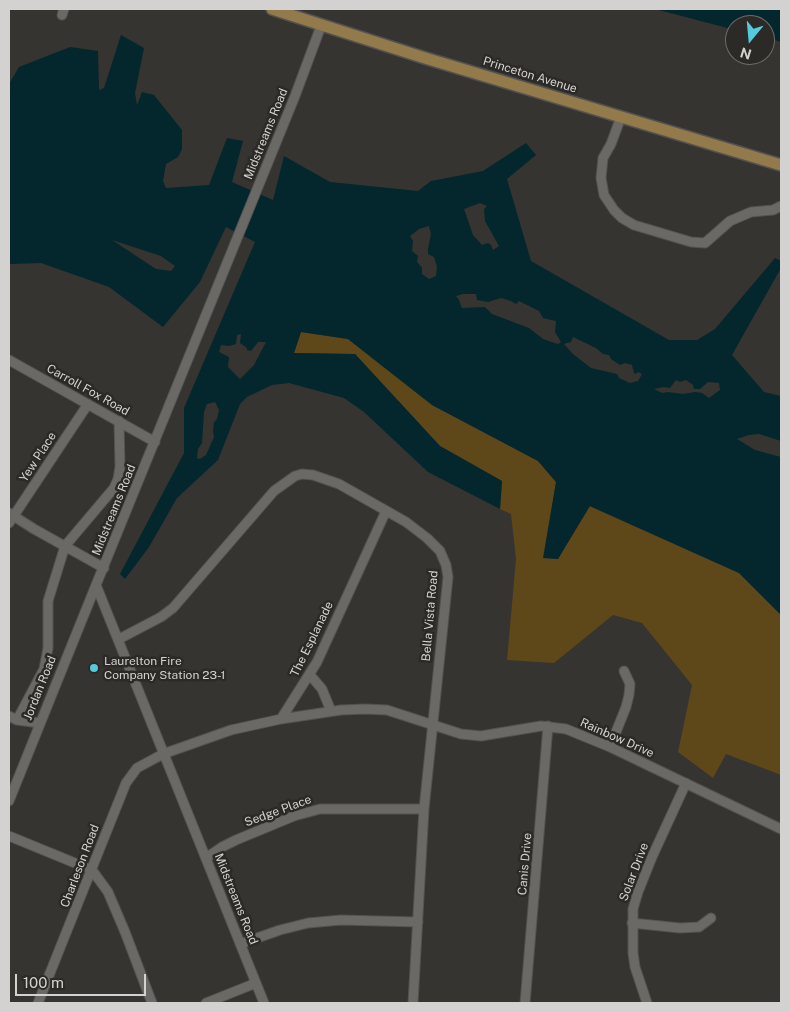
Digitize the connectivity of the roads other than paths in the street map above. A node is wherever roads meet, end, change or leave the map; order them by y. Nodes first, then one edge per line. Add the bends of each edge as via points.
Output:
1 (272, 9) edge
2 (322, 26) junction
3 (621, 117) junction
4 (781, 165) edge
5 (781, 206) edge
6 (9, 360) edge
7 (88, 404) junction
8 (119, 421) junction
9 (155, 442) junction
10 (386, 510) junction
11 (10, 517) edge
12 (65, 546) junction
13 (104, 568) junction
14 (96, 585) junction
15 (119, 639) junction
16 (624, 671) dead end
17 (310, 675) junction
18 (331, 711) junction
19 (13, 718) edge
20 (281, 719) junction
21 (40, 723) junction
22 (432, 726) junction
23 (548, 726) junction
24 (610, 748) junction
25 (164, 754) junction
26 (686, 783) junction
27 (9, 801) edge
28 (424, 809) junction
29 (781, 829) edge
30 (9, 836) edge
31 (206, 858) junction
32 (92, 870) junction
33 (710, 918) dead end
34 (418, 922) junction
35 (632, 923) junction
36 (240, 944) junction
37 (256, 984) junction
38 (38, 1003) edge
39 (152, 1003) edge
40 (206, 1003) edge
41 (264, 1003) edge
42 (413, 1003) edge
43 (524, 1003) edge
44 (648, 1003) edge

1 - 2 main road, Princeton Avenue
2 - 3 main road, Princeton Avenue
2 - 9 street, Midstreams Road
3 - 4 main road, Princeton Avenue
3 - 5 street via 603,158 601,178 604,196 622,218 634,225 690,242 705,242 730,221 751,212
6 - 7 street, Carroll Fox Road
7 - 8 street, Carroll Fox Road
7 - 11 street, Yew Place
8 - 9 street, Carroll Fox Road
8 - 12 street via 118,479
9 - 13 street, Midstreams Road
10 - 15 street, Bella Vista Road via 339,484 313,475 295,476 274,490 174,608
10 - 17 street, The Esplanade
10 - 22 street, Bella Vista Road via 427,538 440,551 446,565 448,577
11 - 12 street
12 - 13 street
12 - 19 street via 48,601 48,648 44,669
13 - 14 street, Midstreams Road
14 - 15 street, Midstreams Road
14 - 21 street, Jordan Road
15 - 25 street, Midstreams Road
16 - 24 street via 630,684 630,695
17 - 18 street via 322,689
17 - 20 street, The Esplanade
18 - 20 street, Rainbow Drive
18 - 22 street, Rainbow Drive via 387,710
19 - 21 street
20 - 25 street via 232,730
21 - 27 street, Jordan Road
22 - 23 street, Rainbow Drive via 481,736
22 - 28 street, Bella Vista Road
23 - 24 street, Rainbow Drive
23 - 43 street, Canis Drive
24 - 26 street, Rainbow Drive
25 - 31 street, Midstreams Road
25 - 32 street, Charleson Road via 137,768 126,782
26 - 29 street, Rainbow Drive
26 - 35 street, Solar Drive via 638,892
28 - 31 street, Sedge Place via 320,809 236,840
28 - 34 street, Bella Vista Road
30 - 32 street
31 - 36 street, Midstreams Road
32 - 38 street, Charleson Road
32 - 39 street via 108,892
33 - 35 street via 699,926 680,928
34 - 36 street via 341,920 308,924
34 - 42 street, Bella Vista Road
35 - 44 street, Solar Drive via 635,968
36 - 37 street, Midstreams Road
37 - 40 street
37 - 41 street, Midstreams Road

